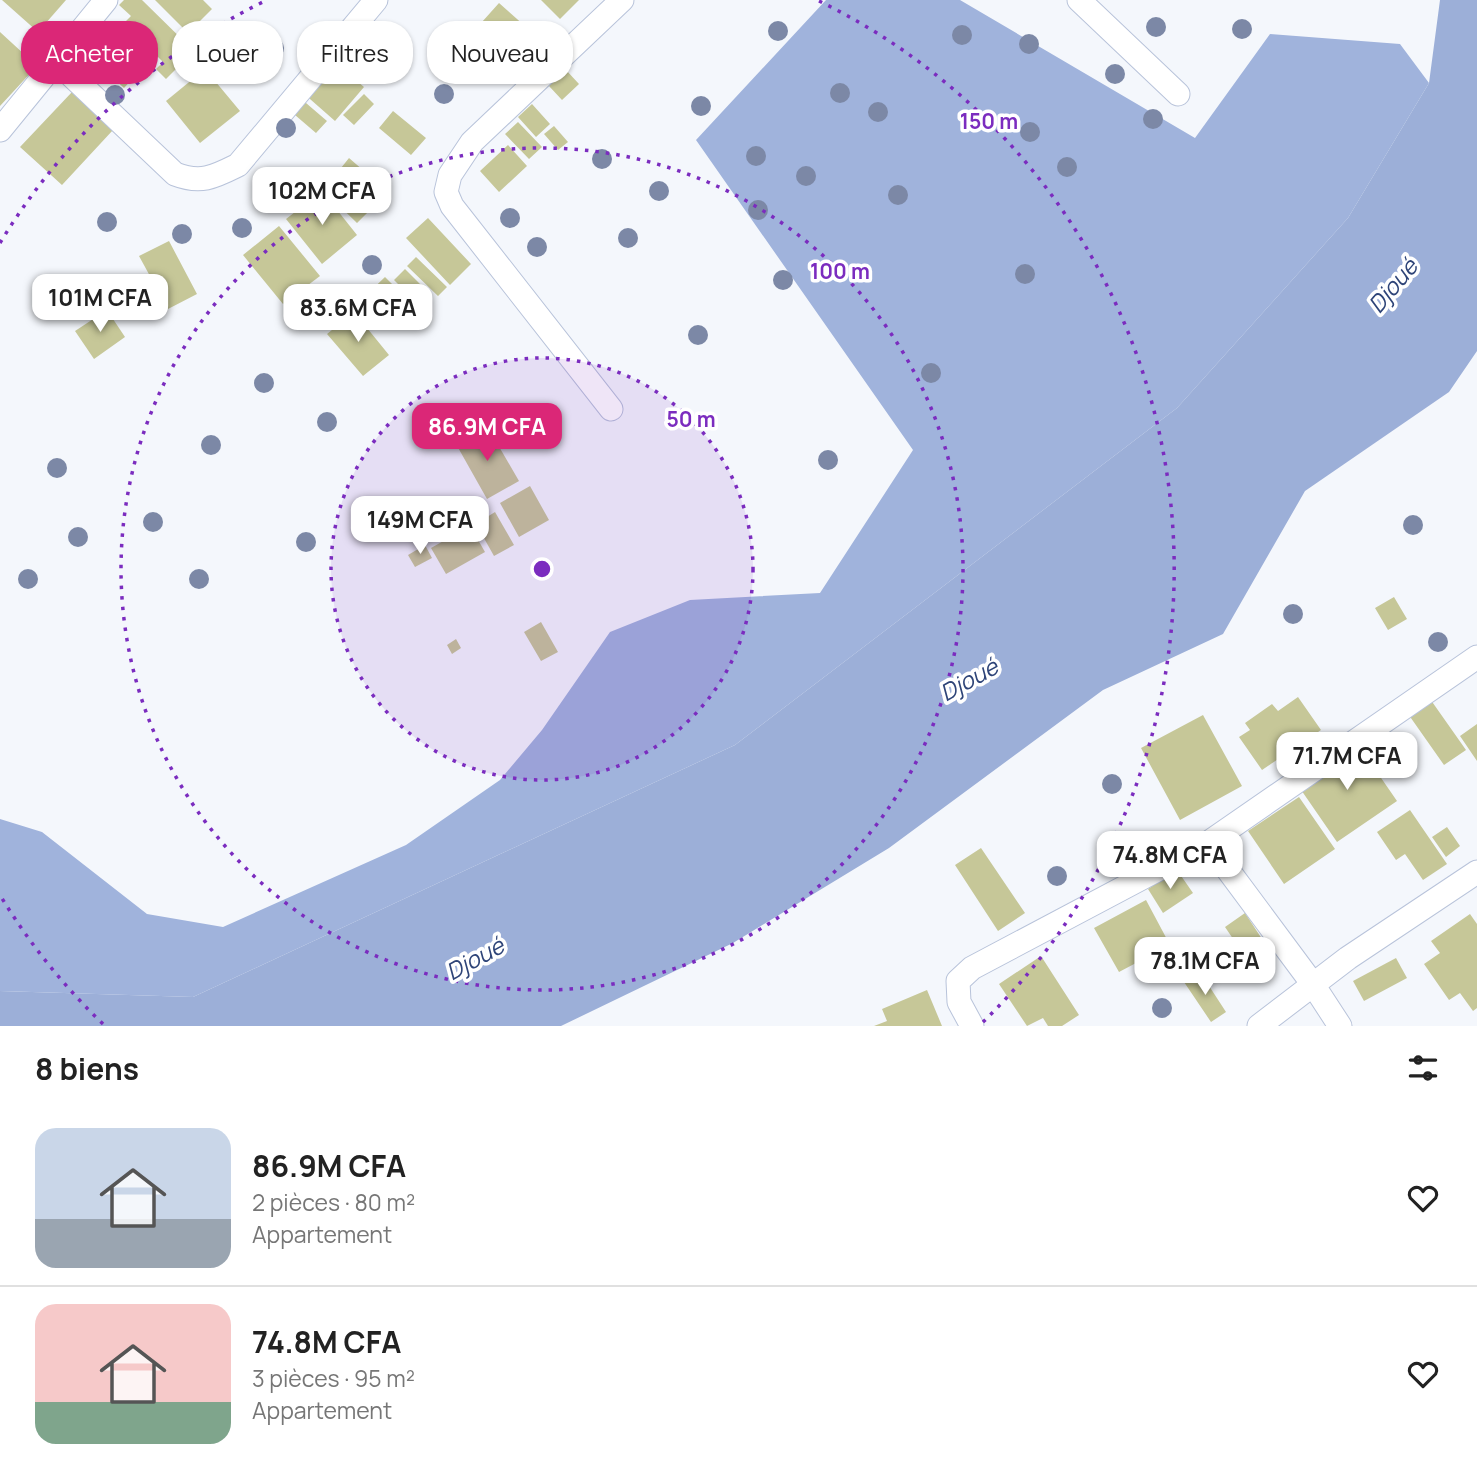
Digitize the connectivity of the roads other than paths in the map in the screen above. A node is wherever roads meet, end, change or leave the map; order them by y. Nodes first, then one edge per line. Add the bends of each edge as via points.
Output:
1 (106, 0) edge
2 (376, 0) edge
3 (622, 0) edge
4 (1079, 0) edge
5 (89, 21) edge
6 (37, 84) edge
7 (80, 84) edge
8 (1178, 94) dead end
9 (0, 130) edge
10 (611, 409) dead end
11 (1477, 657) edge
12 (1208, 843) junction
13 (1477, 872) edge
14 (1312, 983) junction
15 (972, 1026) edge
16 (1259, 1026) edge
17 (1340, 1026) edge

1 - 5 street
2 - 7 street via 238,165 215,176 193,181 175,174
3 - 10 street via 472,142 450,175 446,192 452,206
4 - 8 street
6 - 9 street
11 - 12 street
12 - 14 street
12 - 15 street via 972,968 958,981 959,1002
13 - 14 street
14 - 16 street
14 - 17 street

